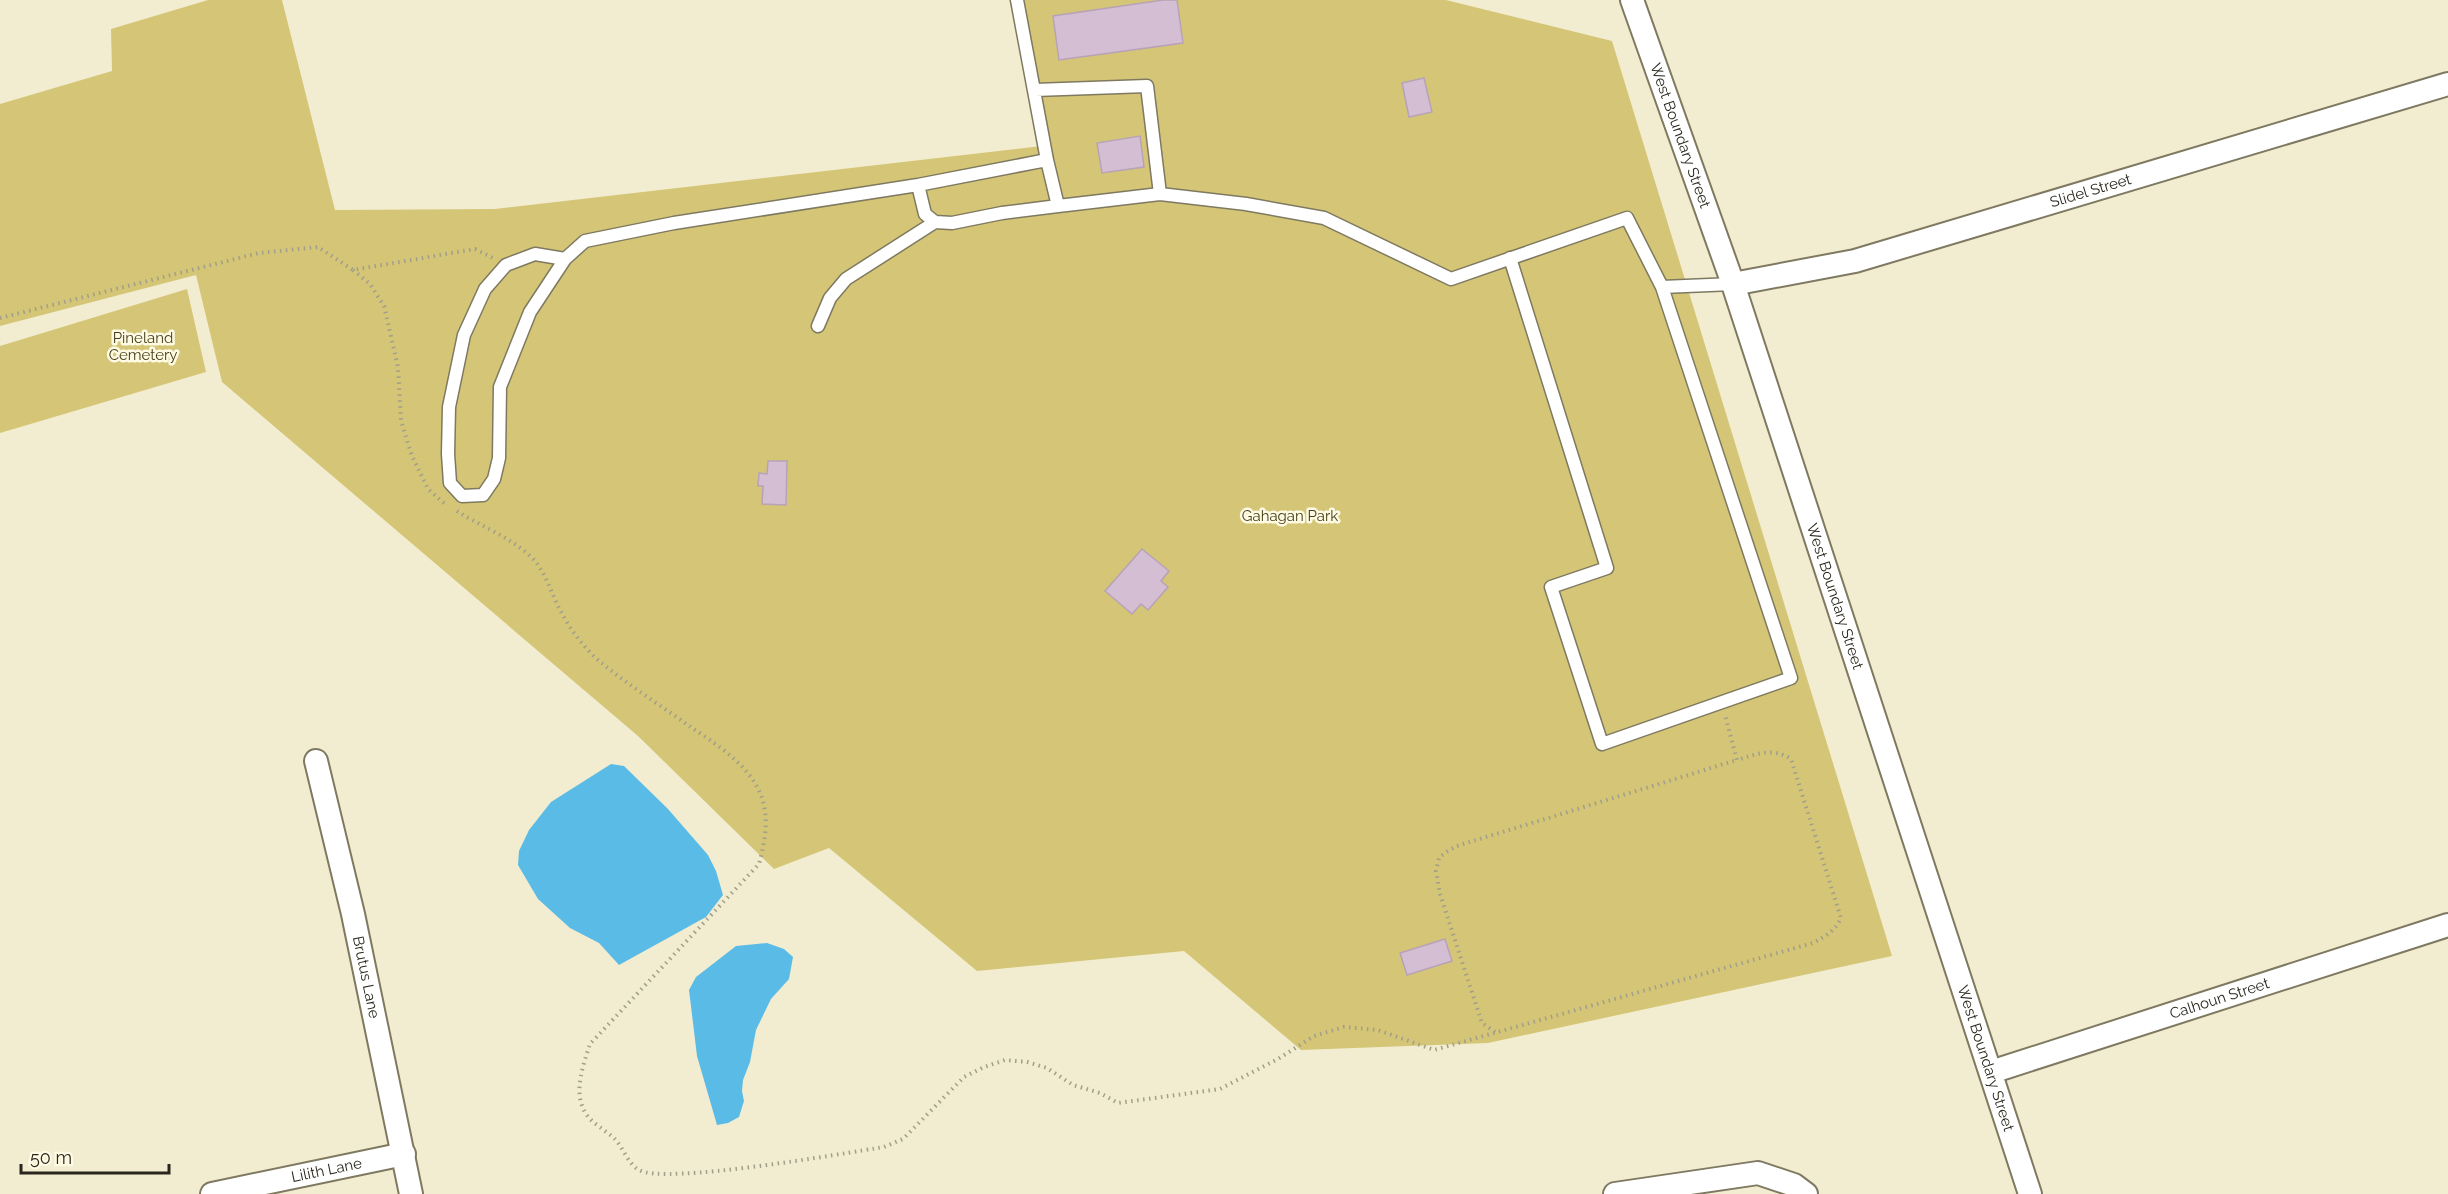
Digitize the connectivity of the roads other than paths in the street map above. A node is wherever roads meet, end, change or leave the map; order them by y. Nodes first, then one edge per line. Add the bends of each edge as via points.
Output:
1 (1017, 0) edge
2 (1632, 0) edge
3 (2448, 84) edge
4 (1035, 90) junction
5 (1047, 160) junction
6 (918, 185) junction
7 (1160, 194) junction
8 (1058, 206) junction
9 (935, 222) junction
10 (1510, 258) junction
11 (565, 259) junction
12 (1732, 284) junction
13 (1662, 287) junction
14 (818, 326) dead end
15 (316, 760) dead end
16 (2448, 925) edge
17 (1991, 1072) junction
18 (404, 1155) junction
19 (212, 1194) edge
20 (411, 1194) edge
21 (1616, 1194) edge
22 (1806, 1194) edge
23 (2030, 1194) edge

1 - 4 lane
2 - 12 street, West Boundary Street
3 - 12 street, Slidel Street via 1855,261
4 - 5 lane
4 - 7 lane via 1148,86
5 - 6 lane
5 - 8 lane
6 - 9 lane via 925,214
6 - 11 lane via 663,225 585,242
7 - 8 lane
7 - 10 lane via 1246,204 1324,219 1451,279
8 - 9 lane via 952,223
9 - 14 lane via 846,279 830,298
10 - 13 lane via 1627,218
10 - 13 lane via 1607,568 1551,587 1602,744 1791,678
11 - 11 lane via 530,312 500,387 499,458 494,479 483,495 462,496 450,483 448,454 451,396 464,335 485,289 506,265 535,254
12 - 13 lane
12 - 17 street, West Boundary Street
15 - 18 street, Brutus Lane
16 - 17 street, Calhoun Street
17 - 23 street, West Boundary Street
18 - 19 street, Lilith Lane
18 - 20 street, Brutus Lane
21 - 22 street via 1758,1173 1794,1185

